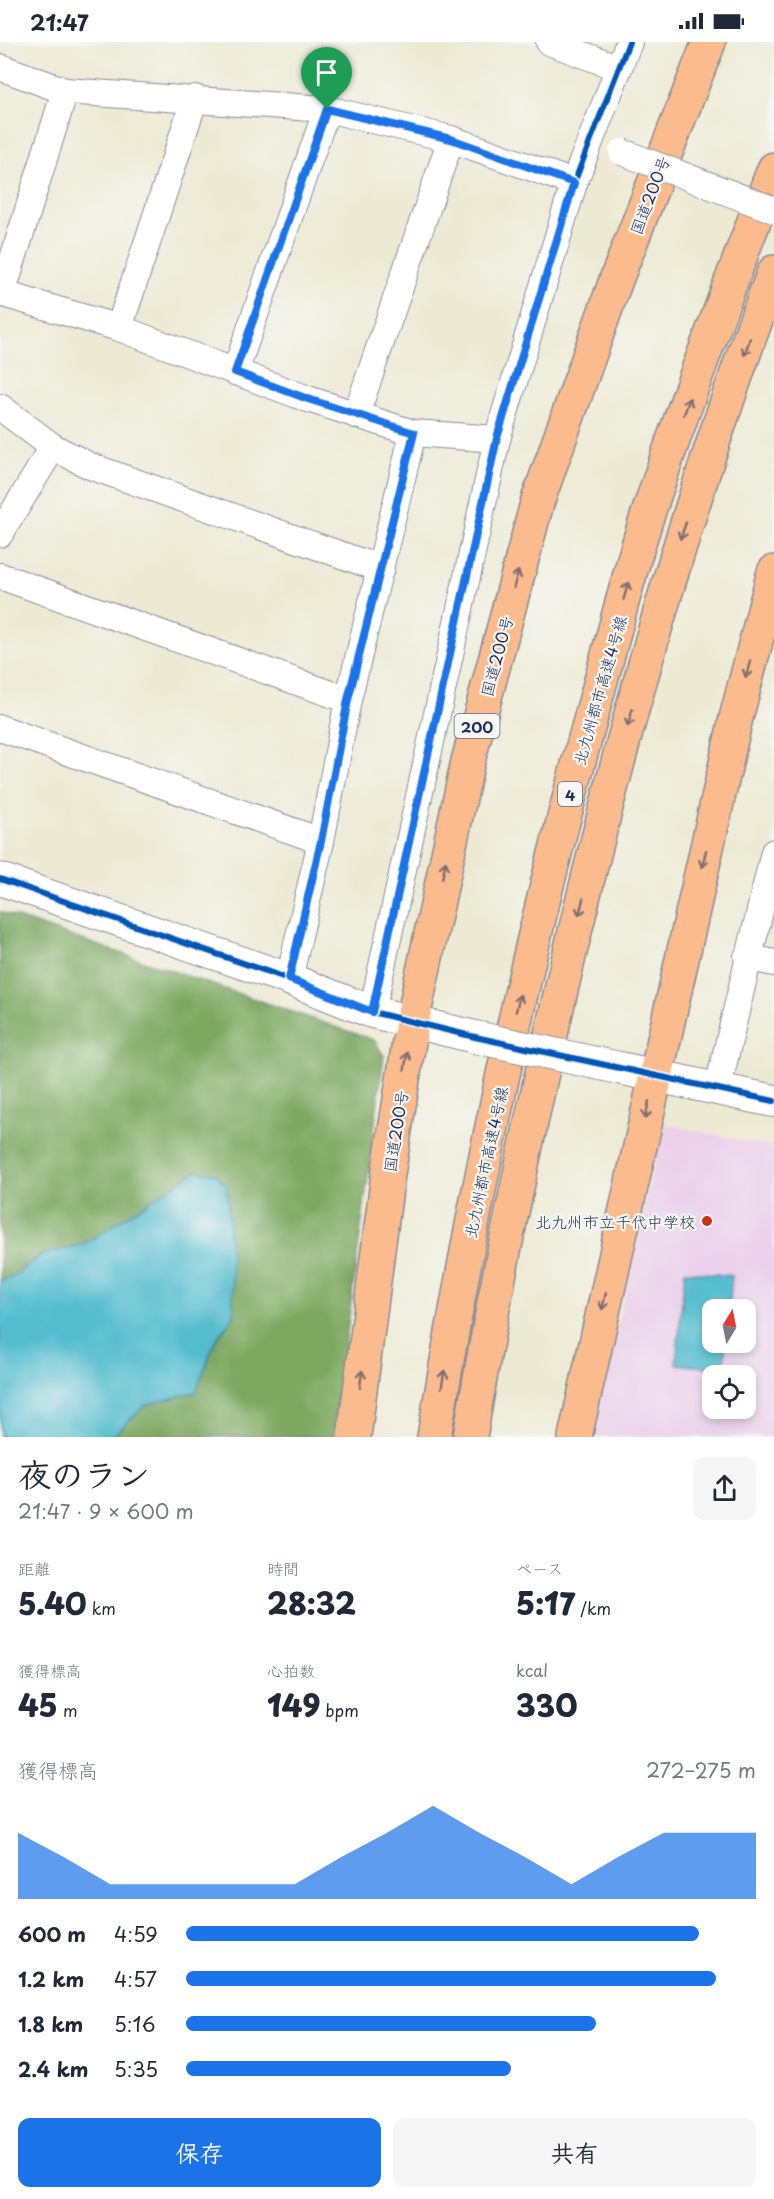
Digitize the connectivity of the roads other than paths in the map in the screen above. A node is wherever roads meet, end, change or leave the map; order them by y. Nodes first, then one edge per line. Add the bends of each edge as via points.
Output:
1 (549, 42) edge
2 (630, 42) edge
3 (709, 42) edge
4 (0, 66) edge
5 (619, 68) junction
6 (65, 91) junction
7 (195, 98) junction
8 (327, 109) junction
9 (590, 138) junction
10 (451, 139) junction
11 (774, 169) edge
12 (574, 183) junction
13 (774, 210) edge
14 (774, 272) edge
15 (1, 293) edge
16 (119, 328) junction
17 (235, 372) junction
18 (0, 407) edge
19 (356, 415) junction
20 (414, 433) junction
21 (497, 438) junction
22 (53, 447) junction
23 (0, 534) edge
24 (381, 569) junction
25 (774, 572) edge
26 (0, 576) edge
27 (348, 700) junction
28 (0, 728) edge
29 (321, 841) junction
30 (774, 852) edge
31 (0, 879) edge
32 (747, 957) junction
33 (774, 963) edge
34 (289, 979) junction
35 (372, 1012) junction
36 (412, 1023) junction
37 (654, 1076) junction
38 (718, 1087) junction
39 (774, 1101) edge
40 (354, 1437) edge
41 (434, 1437) edge
42 (470, 1437) edge
43 (575, 1437) edge

1 - 5 street
2 - 5 street
36 -> 3 highway, 国道200号 / 200 via 466,765 537,503 616,280
4 - 6 street
5 - 9 street
6 - 7 street
6 - 15 street
7 - 8 street
7 - 16 street
8 - 10 street
8 - 17 street
9 - 12 street
9 - 13 street, bridge
10 - 12 street
10 - 19 street
41 -> 11 highway, 北九州都市高速4号線 / 4 via 460,1281 517,1009 576,771 645,524
12 - 21 street
14 -> 42 highway, 4 via 680,540 607,801 555,1013 495,1290
15 - 16 street
16 - 17 street
17 - 19 street
18 - 22 street
19 - 20 street
20 - 21 street
20 - 24 street
21 - 35 street
22 - 23 street
22 - 24 street via 90,466
24 - 27 street
25 -> 37 highway via 736,718
26 - 27 street
27 - 29 street
28 - 29 street
29 - 34 street
30 - 32 street
31 - 34 street
32 - 33 street
32 - 38 street
34 - 35 street
35 - 36 street
36 - 37 street, bridge
40 -> 36 highway, 国道200号 / 200
37 - 38 street
37 -> 43 highway
38 - 39 street

